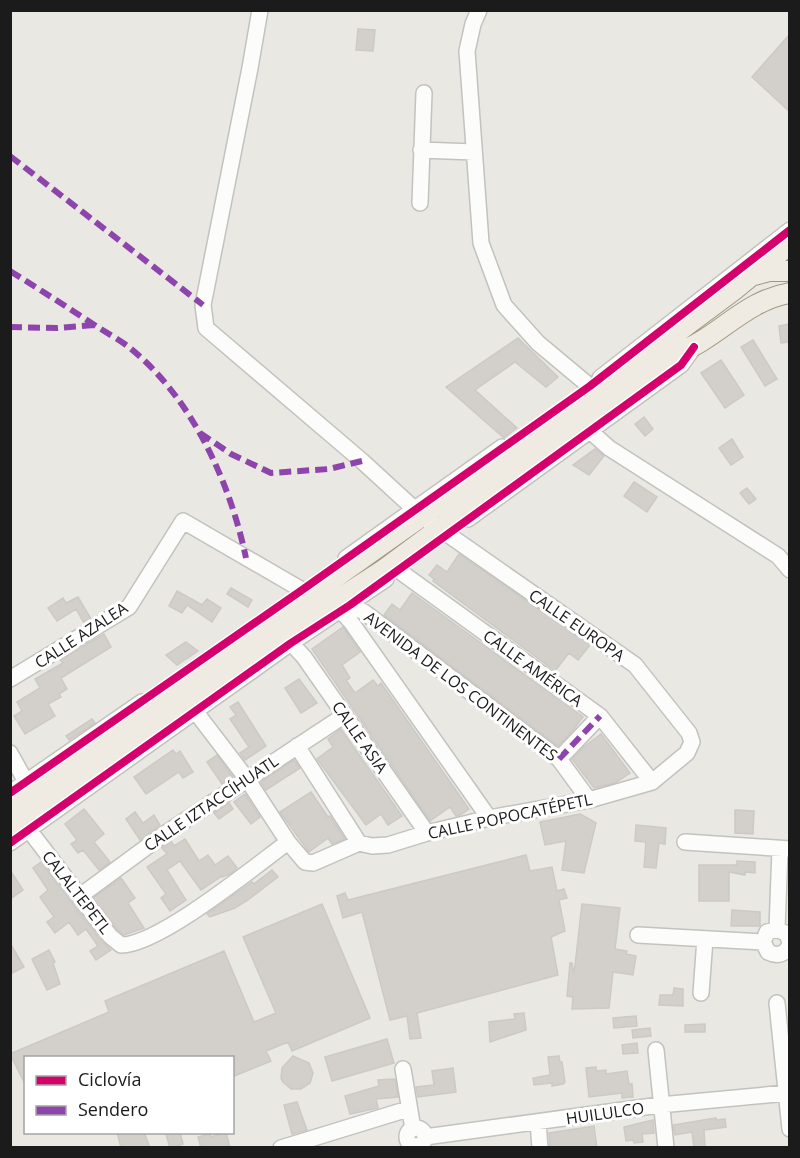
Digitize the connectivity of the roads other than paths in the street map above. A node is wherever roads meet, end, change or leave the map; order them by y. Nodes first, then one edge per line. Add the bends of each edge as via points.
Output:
1 (260, 10) edge
2 (479, 10) edge
3 (424, 93) dead end
4 (422, 145) junction
5 (474, 147) junction
6 (420, 203) dead end
7 (789, 230) edge
8 (789, 244) edge
9 (789, 271) edge
10 (753, 275) junction
11 (715, 290) junction
12 (789, 294) edge
13 (694, 347) junction
14 (599, 393) junction
15 (590, 432) junction
16 (418, 513) junction
17 (443, 532) junction
18 (398, 570) junction
19 (789, 570) edge
20 (302, 591) junction
21 (345, 608) junction
22 (291, 644) junction
23 (10, 680) edge
24 (195, 711) junction
25 (345, 715) junction
26 (600, 716) junction
27 (689, 734) joint
28 (297, 746) junction
29 (10, 753) edge
30 (559, 759) junction
31 (247, 779) junction
32 (26, 782) junction
33 (652, 782) junction
34 (10, 793) edge
35 (589, 800) junction
36 (10, 808) edge
37 (489, 818) junction
38 (20, 829) edge
39 (427, 833) junction
40 (288, 842) junction
41 (685, 842) dead end
42 (10, 843) edge
43 (359, 843) junction
44 (785, 849) edge
45 (80, 896) junction
46 (777, 928) junction
47 (638, 935) dead end
48 (705, 939) junction
49 (763, 942) junction
50 (789, 943) edge
51 (701, 993) dead end
52 (777, 1003) dead end
53 (656, 1050) dead end
54 (403, 1069) dead end
55 (787, 1093) junction
56 (660, 1105) junction
57 (408, 1109) junction
58 (538, 1122) junction
59 (789, 1129) edge
60 (417, 1140) edge
61 (286, 1147) edge
62 (540, 1148) edge
63 (666, 1148) edge

1 - 16 street, CALLE EUROPA via 203,305 206,328
2 - 5 street via 467,51
3 - 4 street
4 - 5 street
4 - 6 street
5 - 14 street via 481,243 504,306 538,343
7 - 11 street
8 - 10 main road
9 - 10 main road
10 - 11 main road
10 - 14 main road
11 - 14 street
12 - 13 main road via 749,308
13 - 14 main road
13 - 15 street via 681,365
14 - 16 main road
14 - 17 main road
15 - 17 street
15 - 19 street via 778,556
16 - 17 street, CALLE EUROPA
16 - 20 street
16 - 36 main road
17 - 18 street
17 - 27 street, CALLE EUROPA via 635,665
17 - 38 main road via 293,629
18 - 21 street
18 - 26 street, CALLE AMÉRICA
20 - 23 street, CALLE AZALEA via 183,521 129,607
20 - 32 street
21 - 22 street
21 - 30 street, AVENIDA DE LOS CONTINENTES via 364,612
21 - 37 street, AVENIDA DE LOS CONTINENTES
22 - 24 street
22 - 25 street, CALLE ASIA
24 - 31 street
24 - 38 street
25 - 28 street, CALLE IZTACCÍHUATL
25 - 39 street, CALLE ASIA
26 - 30 street
26 - 33 street, CALLE AMÉRICA
27 - 33 street, CALLE POPOCATÉPETL via 692,742 687,753
28 - 31 street, CALLE IZTACCÍHUATL
28 - 43 street
29 - 32 street
30 - 35 street, AVENIDA DE LOS CONTINENTES
31 - 40 street
31 - 45 street, CALLE IZTACCÍHUATL
32 - 34 street
33 - 35 street, CALLE POPOCATÉPETL
35 - 37 street, CALLE POPOCATÉPETL
37 - 39 street, CALLE POPOCATÉPETL
38 - 42 street
38 - 45 street, CALALTEPETL
39 - 43 street, CALLE POPOCATÉPETL via 388,845
40 - 43 street, CALLE POPOCATÉPETL via 305,862 320,861
40 - 45 street, CALALTEPETL via 170,927 130,945 121,945 110,936
41 - 44 street
44 - 46 street
46 - 49 street via 767,932
46 - 50 street via 787,933
47 - 48 street
48 - 49 street
48 - 51 street
49 - 50 street via 773,955 784,953
52 - 55 street
53 - 56 street
54 - 57 street
55 - 56 street, HUILULCO
55 - 59 street
56 - 58 street, HUILULCO
56 - 63 street
57 - 60 street
57 - 61 street
58 - 60 street, HUILULCO
58 - 62 street

